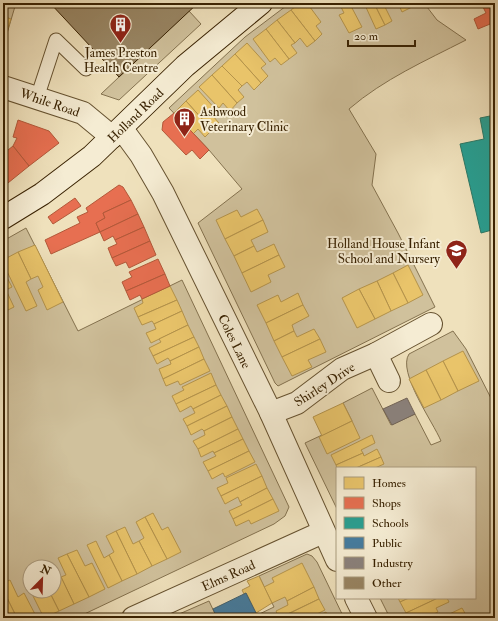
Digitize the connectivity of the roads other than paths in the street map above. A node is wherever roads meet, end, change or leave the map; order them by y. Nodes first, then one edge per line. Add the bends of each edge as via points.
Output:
1 (261, 3) edge
2 (86, 69) dead end
3 (3, 86) edge
4 (37, 98) junction
5 (117, 133) junction
6 (3, 218) edge
7 (431, 324) dead end
8 (376, 354) junction
9 (390, 381) dead end
10 (271, 413) junction
11 (323, 532) junction
12 (336, 558) edge
13 (356, 599) edge
14 (133, 618) edge
15 (366, 618) edge

1 - 5 street, Holland Road via 185,66
2 - 4 lane via 56,40
3 - 4 street, While Road
4 - 5 street, While Road via 83,113
5 - 6 street, Holland Road via 59,181
5 - 10 street, Coles Lane via 141,155 163,193
7 - 8 street, Shirley Drive
8 - 9 street
8 - 10 street, Shirley Drive via 342,369 297,403
10 - 11 street, Coles Lane
11 - 12 street, Coles Lane
11 - 14 street, Elms Road
13 - 15 street

